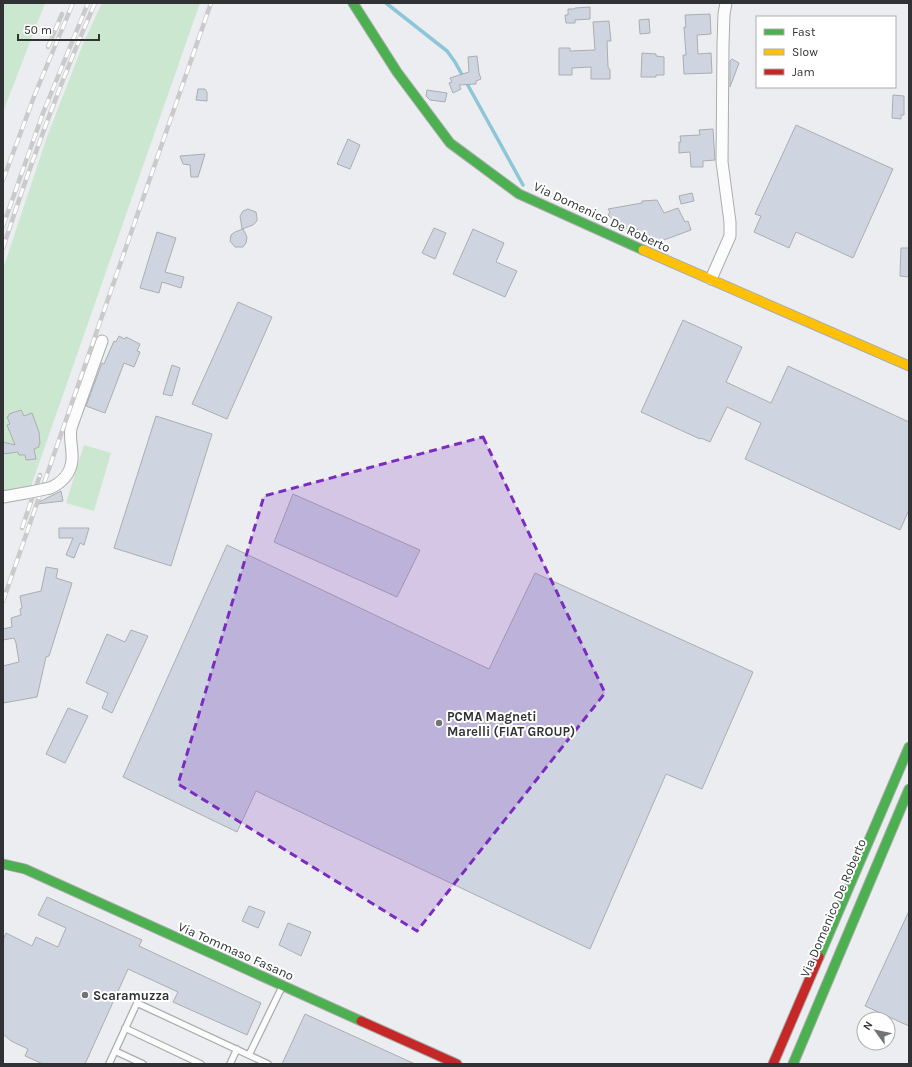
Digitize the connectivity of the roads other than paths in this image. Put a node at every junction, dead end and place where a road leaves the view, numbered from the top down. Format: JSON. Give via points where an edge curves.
{"nodes":[{"id":1,"x":353,"y":3,"type":"edge"},
{"id":2,"x":726,"y":3,"type":"edge"},
{"id":3,"x":711,"y":279,"type":"junction"},
{"id":4,"x":102,"y":341,"type":"dead end"},
{"id":5,"x":909,"y":366,"type":"edge"},
{"id":6,"x":3,"y":497,"type":"edge"},
{"id":7,"x":909,"y":747,"type":"edge"},
{"id":8,"x":909,"y":763,"type":"edge"},
{"id":9,"x":909,"y":789,"type":"edge"},
{"id":10,"x":3,"y":864,"type":"edge"},
{"id":11,"x":282,"y":986,"type":"junction"},
{"id":12,"x":125,"y":1028,"type":"junction"},
{"id":13,"x":237,"y":1049,"type":"junction"},
{"id":14,"x":115,"y":1051,"type":"junction"},
{"id":15,"x":249,"y":1055,"type":"junction"},
{"id":16,"x":109,"y":1064,"type":"edge"},
{"id":17,"x":143,"y":1064,"type":"edge"},
{"id":18,"x":201,"y":1064,"type":"edge"},
{"id":19,"x":230,"y":1064,"type":"edge"},
{"id":20,"x":268,"y":1064,"type":"edge"},
{"id":21,"x":457,"y":1064,"type":"edge"},
{"id":22,"x":773,"y":1064,"type":"edge"},
{"id":23,"x":781,"y":1064,"type":"edge"},
{"id":24,"x":793,"y":1064,"type":"edge"}],
"edges":[{"from":1,"to":3,"type":"main road","name":"Via Domenico De Roberto","via":[[396,72],[450,142],[519,194]]},
{"from":2,"to":3,"type":"street","via":[[722,162],[730,236]]},
{"from":3,"to":5,"type":"main road","name":"Via Domenico De Roberto"},
{"from":4,"to":6,"type":"street","bridge":true,"via":[[71,428],[69,437],[72,459],[64,479],[50,488]]},
{"from":7,"to":22,"type":"main road"},
{"from":8,"to":23,"type":"main road","name":"Via Domenico De Roberto"},
{"from":9,"to":24,"type":"main road"},
{"from":10,"to":11,"type":"main road","name":"Via Tommaso Fasano","via":[[25,869]]},
{"from":11,"to":15,"type":"lane"},
{"from":11,"to":21,"type":"main road","name":"Via Tommaso Fasano"},
{"from":12,"to":13,"type":"lane","via":[[137,1003]]},
{"from":12,"to":14,"type":"lane"},
{"from":12,"to":18,"type":"lane"},
{"from":13,"to":15,"type":"lane"},
{"from":13,"to":19,"type":"lane"},
{"from":14,"to":16,"type":"lane"},
{"from":14,"to":17,"type":"lane"},
{"from":15,"to":20,"type":"lane"}]}
